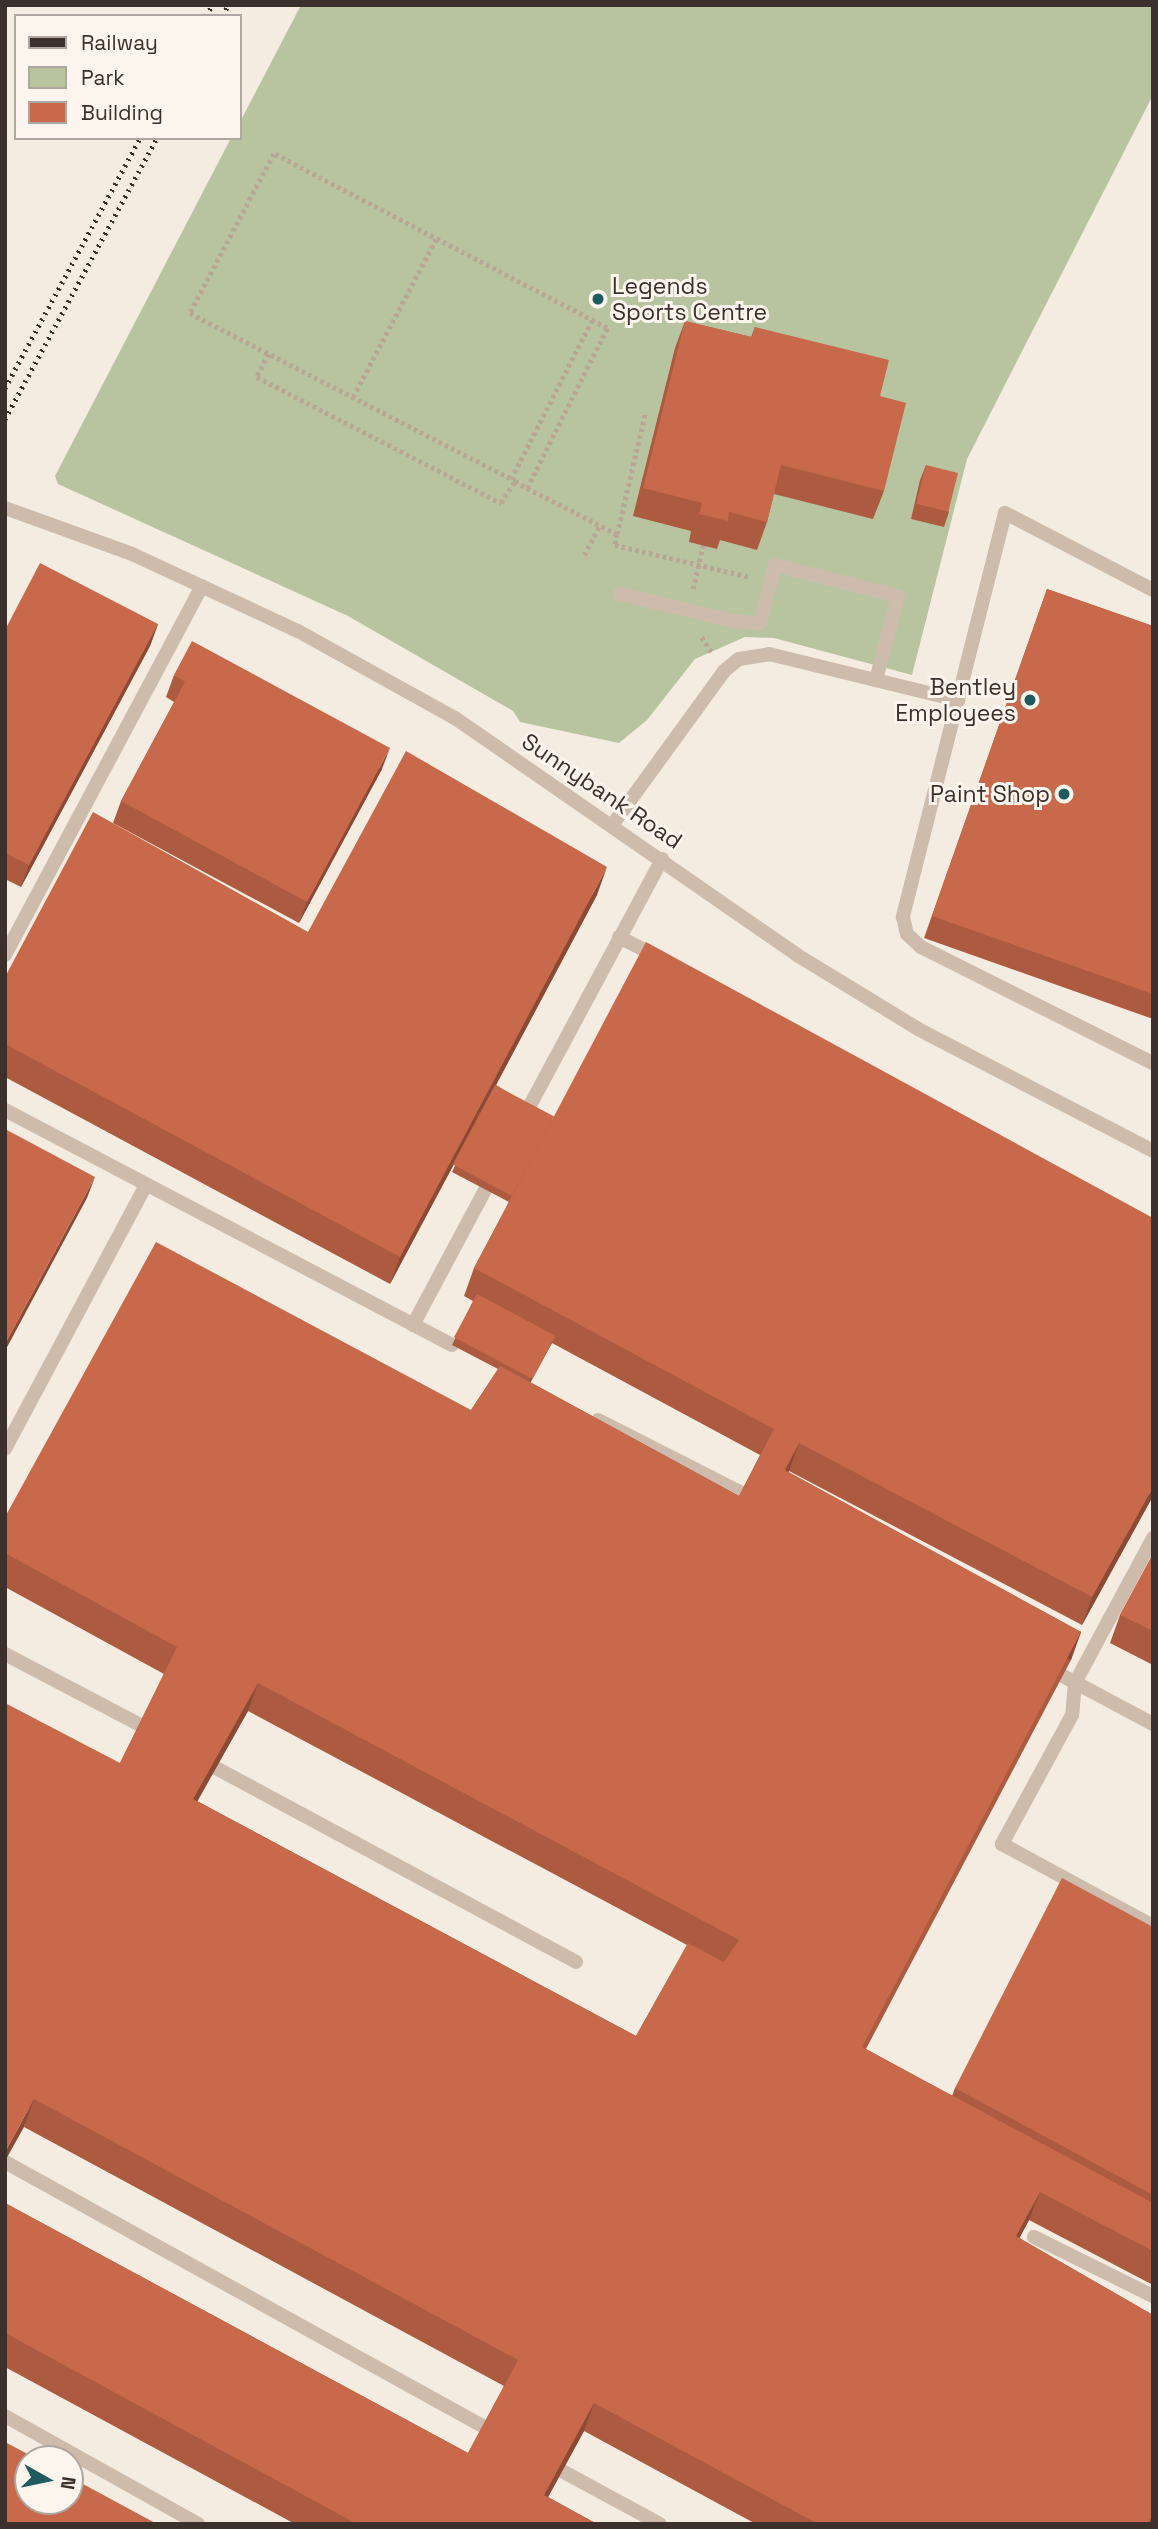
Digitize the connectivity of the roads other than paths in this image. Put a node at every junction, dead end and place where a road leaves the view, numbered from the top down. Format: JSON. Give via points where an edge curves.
{"nodes":[{"id":1,"x":5,"y":508,"type":"edge"},
{"id":2,"x":202,"y":586,"type":"junction"},
{"id":3,"x":1153,"y":590,"type":"edge"},
{"id":4,"x":620,"y":594,"type":"dead end"},
{"id":5,"x":876,"y":680,"type":"junction"},
{"id":6,"x":958,"y":701,"type":"junction"},
{"id":7,"x":613,"y":824,"type":"junction"},
{"id":8,"x":662,"y":859,"type":"junction"},
{"id":9,"x":619,"y":937,"type":"junction"},
{"id":10,"x":5,"y":955,"type":"edge"},
{"id":11,"x":667,"y":962,"type":"edge"},
{"id":12,"x":1153,"y":1063,"type":"edge"},
{"id":13,"x":5,"y":1110,"type":"edge"},
{"id":14,"x":527,"y":1111,"type":"edge"},
{"id":15,"x":1153,"y":1151,"type":"edge"},
{"id":16,"x":146,"y":1185,"type":"junction"},
{"id":17,"x":485,"y":1190,"type":"edge"},
{"id":18,"x":413,"y":1325,"type":"junction"},
{"id":19,"x":452,"y":1345,"type":"edge"},
{"id":20,"x":588,"y":1415,"type":"edge"},
{"id":21,"x":5,"y":1449,"type":"edge"},
{"id":22,"x":744,"y":1494,"type":"edge"},
{"id":23,"x":1153,"y":1538,"type":"edge"},
{"id":24,"x":5,"y":1654,"type":"edge"},
{"id":25,"x":1069,"y":1679,"type":"junction"},
{"id":26,"x":1153,"y":1724,"type":"edge"},
{"id":27,"x":142,"y":1726,"type":"edge"},
{"id":28,"x":216,"y":1768,"type":"edge"},
{"id":29,"x":1153,"y":1926,"type":"edge"},
{"id":30,"x":576,"y":1962,"type":"dead end"},
{"id":31,"x":5,"y":2162,"type":"edge"},
{"id":32,"x":1034,"y":2237,"type":"edge"},
{"id":33,"x":1153,"y":2296,"type":"edge"},
{"id":34,"x":5,"y":2416,"type":"edge"},
{"id":35,"x":486,"y":2428,"type":"edge"},
{"id":36,"x":562,"y":2471,"type":"edge"},
{"id":37,"x":198,"y":2524,"type":"edge"},
{"id":38,"x":660,"y":2524,"type":"edge"}],
"edges":[{"from":1,"to":2,"type":"lane","name":"Sunnybank Road","via":[[132,554]]},
{"from":2,"to":7,"type":"lane","name":"Sunnybank Road","via":[[298,631],[455,718]]},
{"from":2,"to":10,"type":"lane"},
{"from":3,"to":6,"type":"lane","via":[[1005,513]]},
{"from":4,"to":5,"type":"lane","via":[[733,621],[760,623],[775,565],[898,596]]},
{"from":5,"to":6,"type":"lane"},
{"from":5,"to":7,"type":"lane","via":[[768,654],[738,659],[724,671]]},
{"from":6,"to":12,"type":"lane","via":[[903,917],[907,934],[957,966]]},
{"from":7,"to":8,"type":"lane","name":"Sunnybank Road"},
{"from":8,"to":9,"type":"lane"},
{"from":8,"to":15,"type":"lane","name":"Sunnybank Road","via":[[797,956],[918,1029]]},
{"from":9,"to":11,"type":"lane"},
{"from":9,"to":14,"type":"lane"},
{"from":13,"to":16,"type":"lane"},
{"from":16,"to":18,"type":"lane"},
{"from":16,"to":21,"type":"lane"},
{"from":17,"to":18,"type":"lane"},
{"from":18,"to":19,"type":"lane"},
{"from":20,"to":22,"type":"lane"},
{"from":23,"to":25,"type":"lane"},
{"from":24,"to":27,"type":"lane"},
{"from":25,"to":26,"type":"lane"},
{"from":25,"to":29,"type":"lane","via":[[1072,1715],[1002,1844]]},
{"from":28,"to":30,"type":"lane"},
{"from":31,"to":35,"type":"lane"},
{"from":32,"to":33,"type":"lane"},
{"from":34,"to":37,"type":"lane"},
{"from":36,"to":38,"type":"lane"}]}
